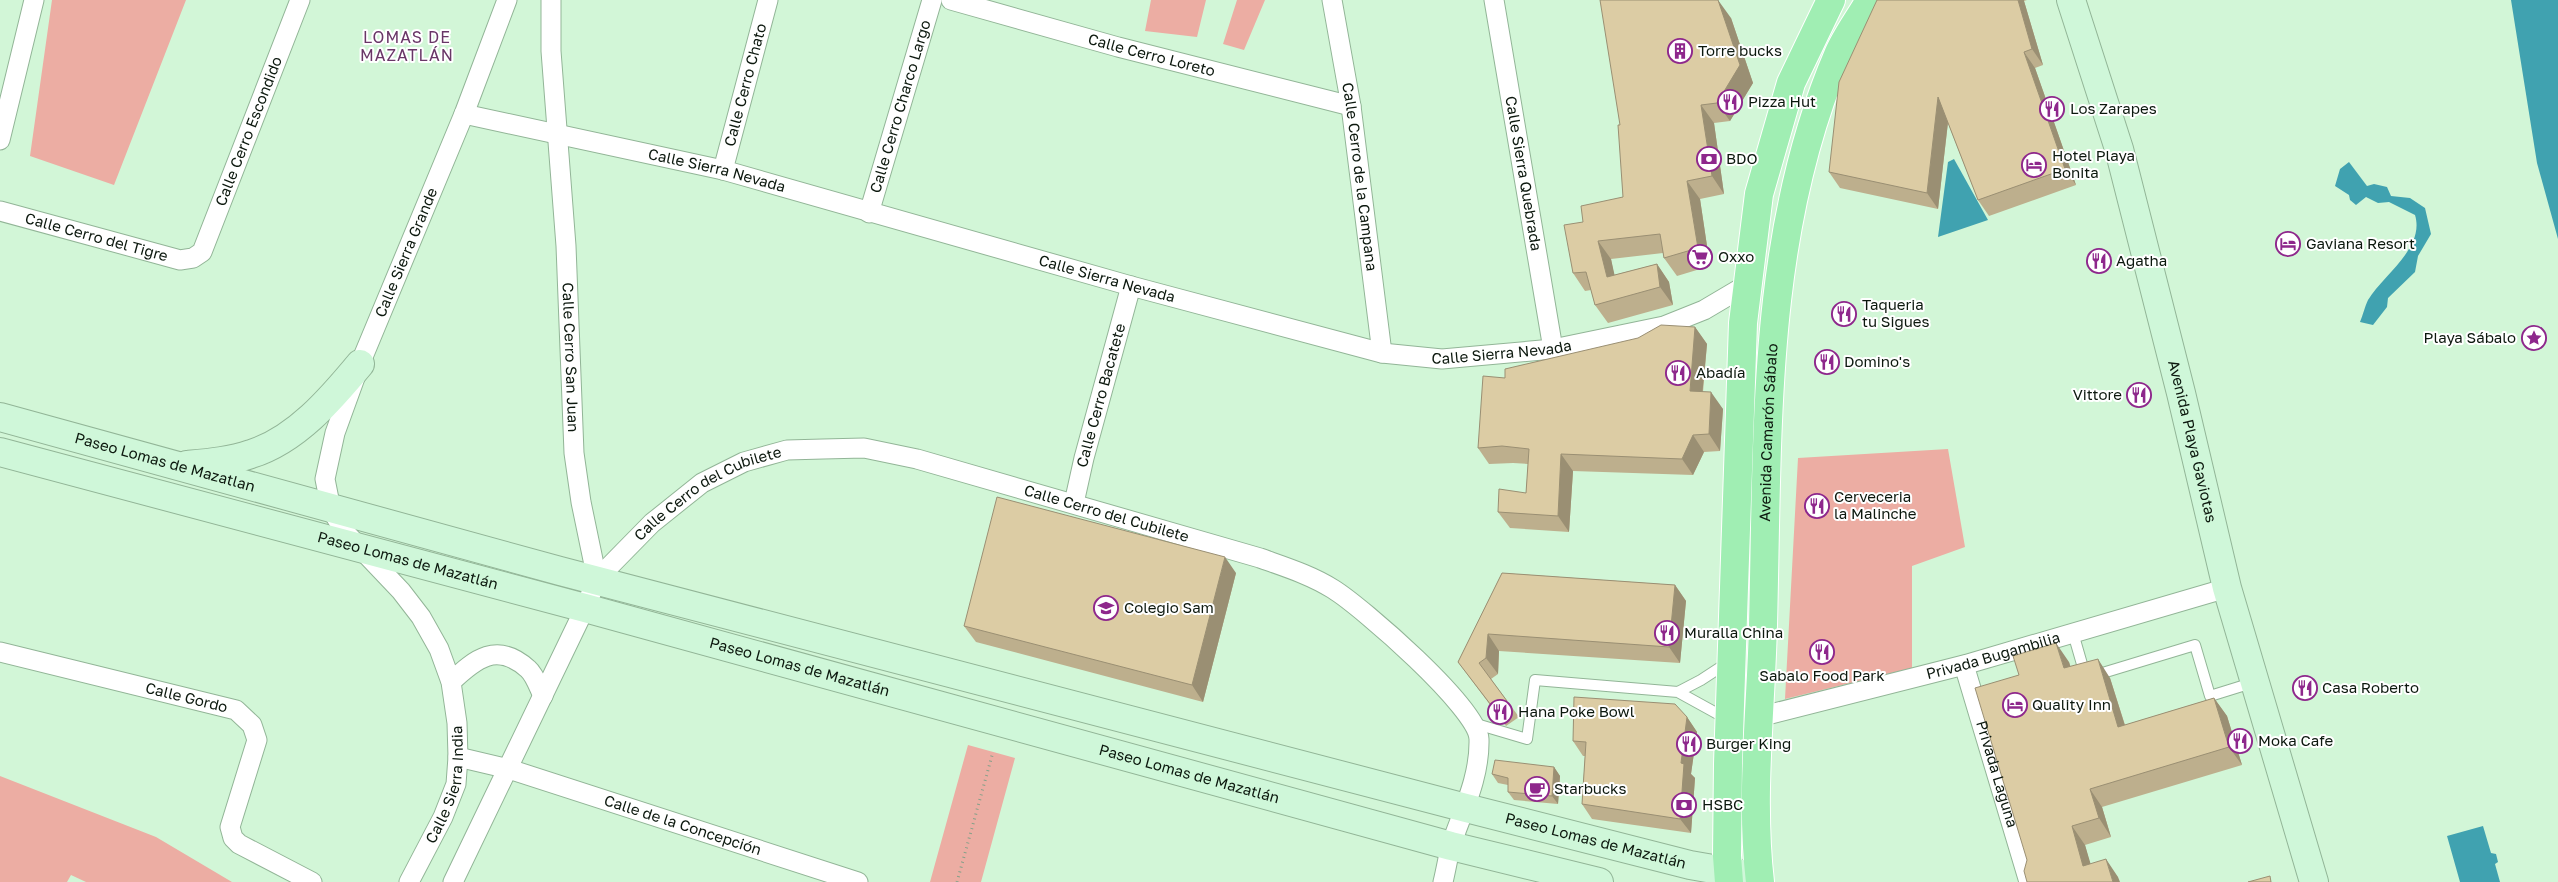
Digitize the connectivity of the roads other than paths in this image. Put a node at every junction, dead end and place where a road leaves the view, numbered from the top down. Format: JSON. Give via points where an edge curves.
{"nodes":[{"id":1,"x":34,"y":0,"type":"edge"},
{"id":2,"x":300,"y":0,"type":"edge"},
{"id":3,"x":507,"y":0,"type":"edge"},
{"id":4,"x":551,"y":0,"type":"edge"},
{"id":5,"x":768,"y":0,"type":"edge"},
{"id":6,"x":932,"y":0,"type":"edge"},
{"id":7,"x":951,"y":0,"type":"edge"},
{"id":8,"x":1332,"y":0,"type":"edge"},
{"id":9,"x":1494,"y":0,"type":"edge"},
{"id":10,"x":1830,"y":0,"type":"edge"},
{"id":11,"x":1870,"y":0,"type":"edge"},
{"id":12,"x":2071,"y":0,"type":"edge"},
{"id":13,"x":1350,"y":106,"type":"junction"},
{"id":14,"x":464,"y":114,"type":"junction"},
{"id":15,"x":558,"y":134,"type":"junction"},
{"id":16,"x":0,"y":140,"type":"edge"},
{"id":17,"x":723,"y":170,"type":"junction"},
{"id":18,"x":0,"y":211,"type":"edge"},
{"id":19,"x":869,"y":213,"type":"junction"},
{"id":20,"x":193,"y":258,"type":"joint"},
{"id":21,"x":1748,"y":284,"type":"junction"},
{"id":22,"x":1131,"y":286,"type":"junction"},
{"id":23,"x":1553,"y":349,"type":"junction"},
{"id":24,"x":1382,"y":353,"type":"junction"},
{"id":25,"x":360,"y":364,"type":"junction"},
{"id":26,"x":0,"y":417,"type":"edge"},
{"id":27,"x":0,"y":452,"type":"edge"},
{"id":28,"x":172,"y":466,"type":"junction"},
{"id":29,"x":1074,"y":504,"type":"junction"},
{"id":30,"x":331,"y":509,"type":"junction"},
{"id":31,"x":358,"y":547,"type":"junction"},
{"id":32,"x":597,"y":579,"type":"junction"},
{"id":33,"x":2227,"y":588,"type":"junction"},
{"id":34,"x":585,"y":608,"type":"junction"},
{"id":35,"x":2073,"y":634,"type":"junction"},
{"id":36,"x":0,"y":652,"type":"edge"},
{"id":37,"x":1732,"y":659,"type":"junction"},
{"id":38,"x":1964,"y":665,"type":"junction"},
{"id":39,"x":451,"y":682,"type":"junction"},
{"id":40,"x":2255,"y":682,"type":"junction"},
{"id":41,"x":1678,"y":692,"type":"junction"},
{"id":42,"x":543,"y":696,"type":"junction"},
{"id":43,"x":1759,"y":717,"type":"junction"},
{"id":44,"x":1730,"y":721,"type":"junction"},
{"id":45,"x":1473,"y":723,"type":"junction"},
{"id":46,"x":458,"y":757,"type":"junction"},
{"id":47,"x":509,"y":769,"type":"junction"},
{"id":48,"x":1466,"y":808,"type":"junction"},
{"id":49,"x":1451,"y":846,"type":"junction"},
{"id":50,"x":1729,"y":877,"type":"edge"},
{"id":51,"x":1760,"y":880,"type":"edge"},
{"id":52,"x":312,"y":882,"type":"edge"},
{"id":53,"x":409,"y":882,"type":"edge"},
{"id":54,"x":453,"y":882,"type":"edge"},
{"id":55,"x":858,"y":882,"type":"edge"},
{"id":56,"x":1444,"y":882,"type":"edge"},
{"id":57,"x":1599,"y":882,"type":"edge"},
{"id":58,"x":2028,"y":882,"type":"edge"},
{"id":59,"x":2314,"y":882,"type":"edge"}],
"edges":[{"from":1,"to":16,"type":"street"},
{"from":2,"to":20,"type":"street","name":"Calle Cerro Escondido","via":[[202,252]]},
{"from":3,"to":14,"type":"street","name":"Calle Sierra Grande"},
{"from":4,"to":15,"type":"street","via":[[551,51]]},
{"from":5,"to":17,"type":"street","name":"Calle Cerro Chato"},
{"from":6,"to":19,"type":"street","name":"Calle Cerro Charco Largo"},
{"from":7,"to":13,"type":"street","name":"Calle Cerro Loreto","via":[[1118,47]]},
{"from":8,"to":13,"type":"street","name":"Calle Cerro de la Campana"},
{"from":9,"to":23,"type":"street","name":"Calle Sierra Quebrada"},
{"from":10,"to":21,"type":"main road","name":"Avenida Camarón Sábalo","via":[[1791,84],[1759,194]]},
{"from":11,"to":43,"type":"main road","name":"Avenida Camarón Sábalo","via":[[1839,54],[1800,163],[1780,260],[1769,402]]},
{"from":12,"to":33,"type":"street","name":"Avenida Playa Gaviotas","via":[[2119,149]]},
{"from":13,"to":24,"type":"street","name":"Calle Cerro de la Campana"},
{"from":14,"to":15,"type":"street","name":"Calle Sierra Nevada"},
{"from":14,"to":25,"type":"street","name":"Calle Sierra Grande"},
{"from":15,"to":17,"type":"street","name":"Calle Sierra Nevada"},
{"from":15,"to":32,"type":"street","name":"Calle Cerro San Juan","via":[[574,453],[580,502]]},
{"from":17,"to":19,"type":"street","name":"Calle Sierra Nevada"},
{"from":18,"to":20,"type":"street","name":"Calle Cerro del Tigre","via":[[180,260]]},
{"from":19,"to":22,"type":"street","name":"Calle Sierra Nevada"},
{"from":21,"to":23,"type":"street","name":"Calle Sierra Nevada","via":[[1704,310],[1664,326]]},
{"from":21,"to":37,"type":"main road","name":"Avenida Camarón Sábalo","via":[[1740,370]]},
{"from":22,"to":24,"type":"street","name":"Calle Sierra Nevada"},
{"from":22,"to":29,"type":"street","name":"Calle Cerro Bacatete"},
{"from":23,"to":24,"type":"street","name":"Calle Sierra Nevada","via":[[1442,359]]},
{"from":25,"to":28,"type":"street","via":[[314,415],[272,445],[242,456]]},
{"from":25,"to":30,"type":"street","name":"Calle Sierra Grande","via":[[335,433],[325,478]]},
{"from":26,"to":28,"type":"street","name":"Paseo Lomas de Mazatlan"},
{"from":27,"to":31,"type":"street","name":"Paseo Lomas de Mazatlán"},
{"from":28,"to":30,"type":"street","name":"Paseo Lomas de Mazatlan"},
{"from":29,"to":32,"type":"street","name":"Calle Cerro del Cubilete","via":[[917,459],[864,448],[787,450],[744,462],[702,484],[652,523]]},
{"from":29,"to":45,"type":"street","name":"Calle Cerro del Cubilete","via":[[1260,558],[1334,589],[1449,690]]},
{"from":30,"to":31,"type":"street","name":"Calle Sierra Grande"},
{"from":30,"to":32,"type":"street","name":"Paseo Lomas de Mazatlán"},
{"from":31,"to":34,"type":"street","name":"Paseo Lomas de Mazatlán"},
{"from":31,"to":39,"type":"street","name":"Calle Sierra India","via":[[422,617]]},
{"from":32,"to":34,"type":"street"},
{"from":32,"to":48,"type":"street","name":"Paseo Lomas de Mazatlán"},
{"from":33,"to":35,"type":"street","name":"Privada Bugambilia"},
{"from":33,"to":40,"type":"street","name":"Avenida Playa Gaviotas"},
{"from":34,"to":42,"type":"street"},
{"from":34,"to":49,"type":"street","name":"Paseo Lomas de Mazatlán"},
{"from":35,"to":38,"type":"street","name":"Privada Bugambilia"},
{"from":35,"to":40,"type":"lane","via":[[2086,678],[2194,645],[2210,696]]},
{"from":36,"to":52,"type":"street","name":"Calle Gordo","via":[[236,710],[252,725],[257,740],[230,827],[233,838]]},
{"from":37,"to":41,"type":"lane"},
{"from":37,"to":44,"type":"main road","name":"Avenida Camarón Sábalo"},
{"from":38,"to":43,"type":"street","name":"Privada Bugambilia"},
{"from":38,"to":58,"type":"street","name":"Privada Laguna"},
{"from":39,"to":42,"type":"street","via":[[483,656],[499,654],[529,669]]},
{"from":39,"to":46,"type":"street","name":"Calle Sierra India","via":[[458,723]]},
{"from":40,"to":59,"type":"street","name":"Avenida Playa Gaviotas"},
{"from":41,"to":44,"type":"lane"},
{"from":41,"to":45,"type":"lane","via":[[1535,680],[1527,738]]},
{"from":42,"to":47,"type":"street"},
{"from":43,"to":51,"type":"main road","name":"Avenida Camarón Sábalo","via":[[1755,820]]},
{"from":44,"to":50,"type":"main road","name":"Avenida Camarón Sábalo"},
{"from":45,"to":48,"type":"street","name":"Calle Cerro del Cubilete","via":[[1479,737],[1478,754]]},
{"from":46,"to":47,"type":"street"},
{"from":46,"to":53,"type":"street","name":"Calle Sierra India","via":[[456,784],[444,816]]},
{"from":47,"to":54,"type":"street"},
{"from":47,"to":55,"type":"street","name":"Calle de la Concepción"},
{"from":48,"to":49,"type":"street","name":"Calle Cerro del Cubilete"},
{"from":48,"to":50,"type":"street","name":"Paseo Lomas de Mazatlán"},
{"from":49,"to":56,"type":"street","name":"Calle Cerro del Cubilete"},
{"from":49,"to":57,"type":"street","name":"Paseo Lomas de Mazatlán"},
{"from":50,"to":51,"type":"street","name":"Paseo Lomas de Mazatlán"}]}
